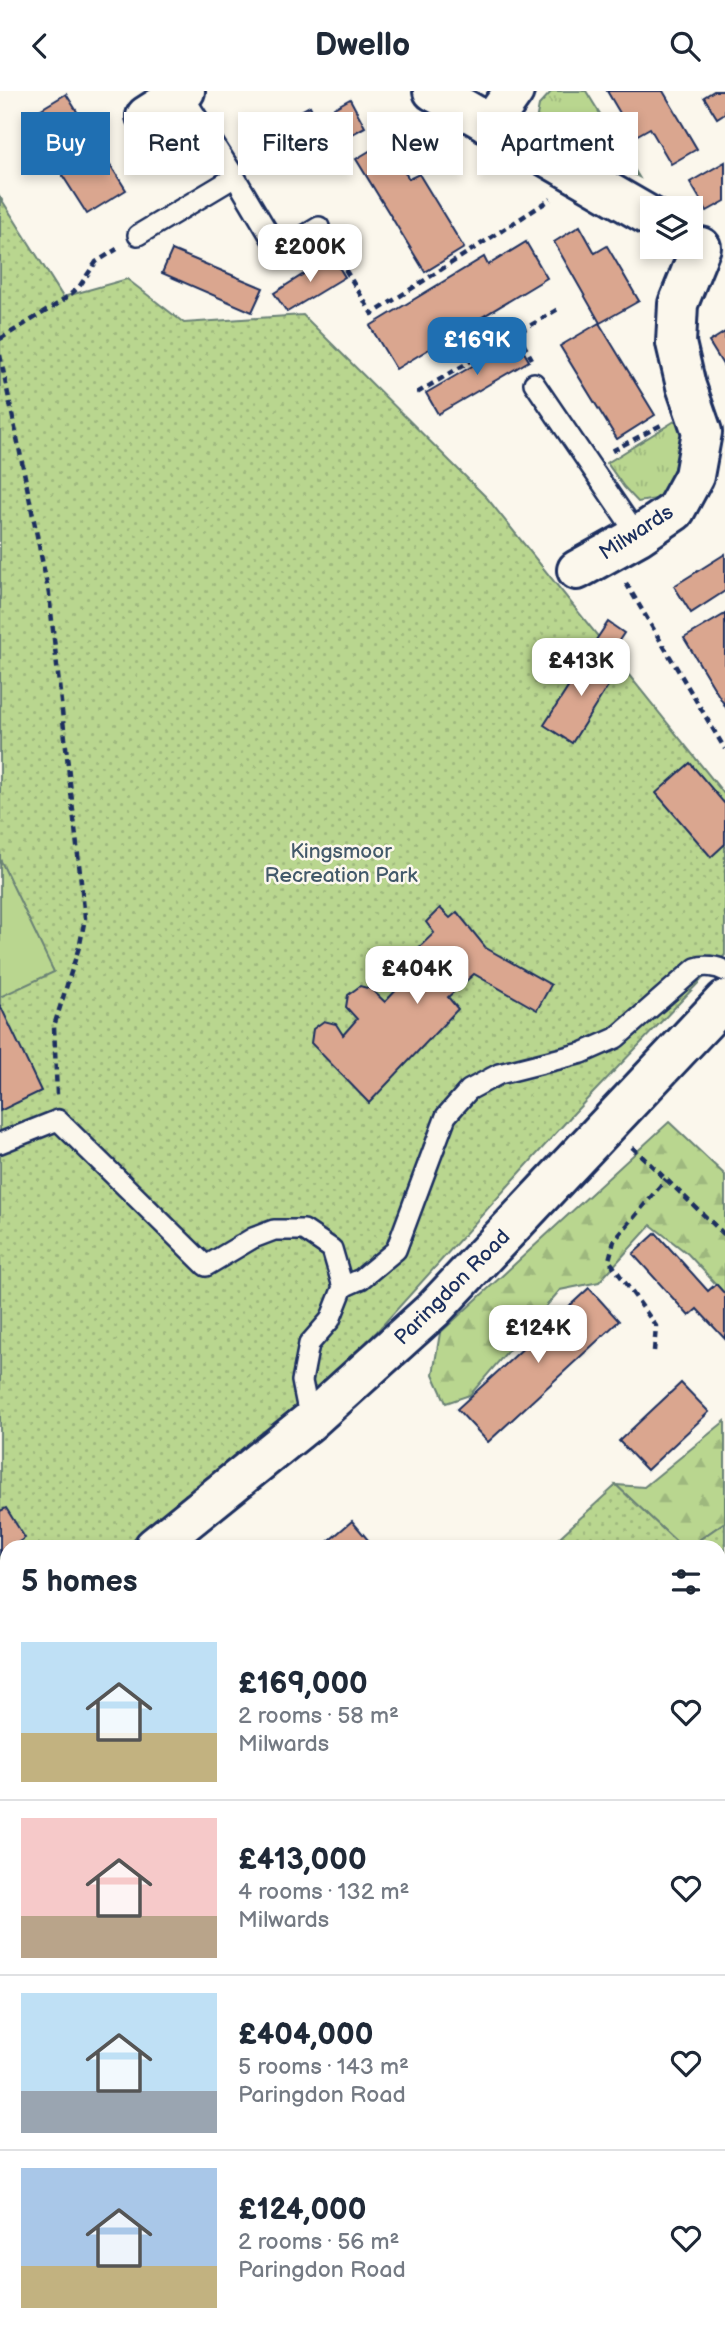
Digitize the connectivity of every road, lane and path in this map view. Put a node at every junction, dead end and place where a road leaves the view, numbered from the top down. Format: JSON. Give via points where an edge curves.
{"nodes":[{"id":1,"x":433,"y":91,"type":"edge"},
{"id":2,"x":514,"y":91,"type":"edge"},
{"id":3,"x":184,"y":92,"type":"edge"},
{"id":4,"x":152,"y":112,"type":"edge"},
{"id":5,"x":499,"y":112,"type":"edge"},
{"id":6,"x":477,"y":117,"type":"edge"},
{"id":7,"x":580,"y":175,"type":"edge"},
{"id":8,"x":235,"y":177,"type":"junction"},
{"id":9,"x":585,"y":178,"type":"junction"},
{"id":10,"x":640,"y":210,"type":"edge"},
{"id":11,"x":319,"y":227,"type":"joint"},
{"id":12,"x":138,"y":235,"type":"joint"},
{"id":13,"x":706,"y":249,"type":"edge"},
{"id":14,"x":558,"y":309,"type":"dead end"},
{"id":15,"x":0,"y":339,"type":"edge"},
{"id":16,"x":0,"y":355,"type":"edge"},
{"id":17,"x":534,"y":383,"type":"dead end"},
{"id":18,"x":417,"y":393,"type":"dead end"},
{"id":19,"x":695,"y":407,"type":"junction"},
{"id":20,"x":589,"y":464,"type":"junction"},
{"id":21,"x":608,"y":553,"type":"junction"},
{"id":22,"x":725,"y":749,"type":"edge"},
{"id":23,"x":725,"y":971,"type":"edge"},
{"id":24,"x":725,"y":1000,"type":"edge"},
{"id":25,"x":58,"y":1120,"type":"junction"},
{"id":26,"x":608,"y":1124,"type":"junction"},
{"id":27,"x":0,"y":1143,"type":"edge"},
{"id":28,"x":666,"y":1179,"type":"junction"},
{"id":29,"x":725,"y":1235,"type":"edge"},
{"id":30,"x":343,"y":1286,"type":"junction"},
{"id":31,"x":654,"y":1352,"type":"dead end"},
{"id":32,"x":310,"y":1421,"type":"junction"},
{"id":33,"x":163,"y":1540,"type":"edge"}],
"edges":[{"from":1,"to":6,"type":"street"},
{"from":2,"to":5,"type":"street"},
{"from":3,"to":4,"type":"street"},
{"from":3,"to":8,"type":"lane"},
{"from":7,"to":9,"type":"street"},
{"from":8,"to":11,"type":"lane","via":[[279,251]]},
{"from":8,"to":12,"type":"lane"},
{"from":9,"to":10,"type":"street"},
{"from":9,"to":11,"type":"path","via":[[372,314]]},
{"from":12,"to":15,"type":"path","via":[[96,263],[61,302]]},
{"from":13,"to":19,"type":"street","name":"Milwards","via":[[678,303],[676,342]]},
{"from":14,"to":18,"type":"path"},
{"from":16,"to":25,"type":"path","via":[[49,594],[85,918],[54,1026]]},
{"from":17,"to":20,"type":"lane"},
{"from":19,"to":20,"type":"path"},
{"from":19,"to":21,"type":"street","name":"Milwards","via":[[702,432],[694,475],[675,510]]},
{"from":20,"to":21,"type":"lane"},
{"from":21,"to":22,"type":"path"},
{"from":23,"to":30,"type":"lane","via":[[696,968],[616,1038],[582,1053],[499,1075],[469,1090],[446,1117],[396,1250],[361,1279]]},
{"from":24,"to":26,"type":"street","name":"Paringdon Road"},
{"from":25,"to":27,"type":"lane"},
{"from":25,"to":30,"type":"lane","via":[[206,1266],[274,1230],[304,1230],[332,1249]]},
{"from":26,"to":28,"type":"path"},
{"from":26,"to":32,"type":"street","name":"Paringdon Road","via":[[433,1310]]},
{"from":28,"to":29,"type":"path"},
{"from":28,"to":31,"type":"path","via":[[614,1241],[609,1260],[656,1326]]},
{"from":30,"to":32,"type":"lane","via":[[330,1320],[309,1344],[302,1381]]},
{"from":32,"to":33,"type":"street","name":"Paringdon Road"}]}
